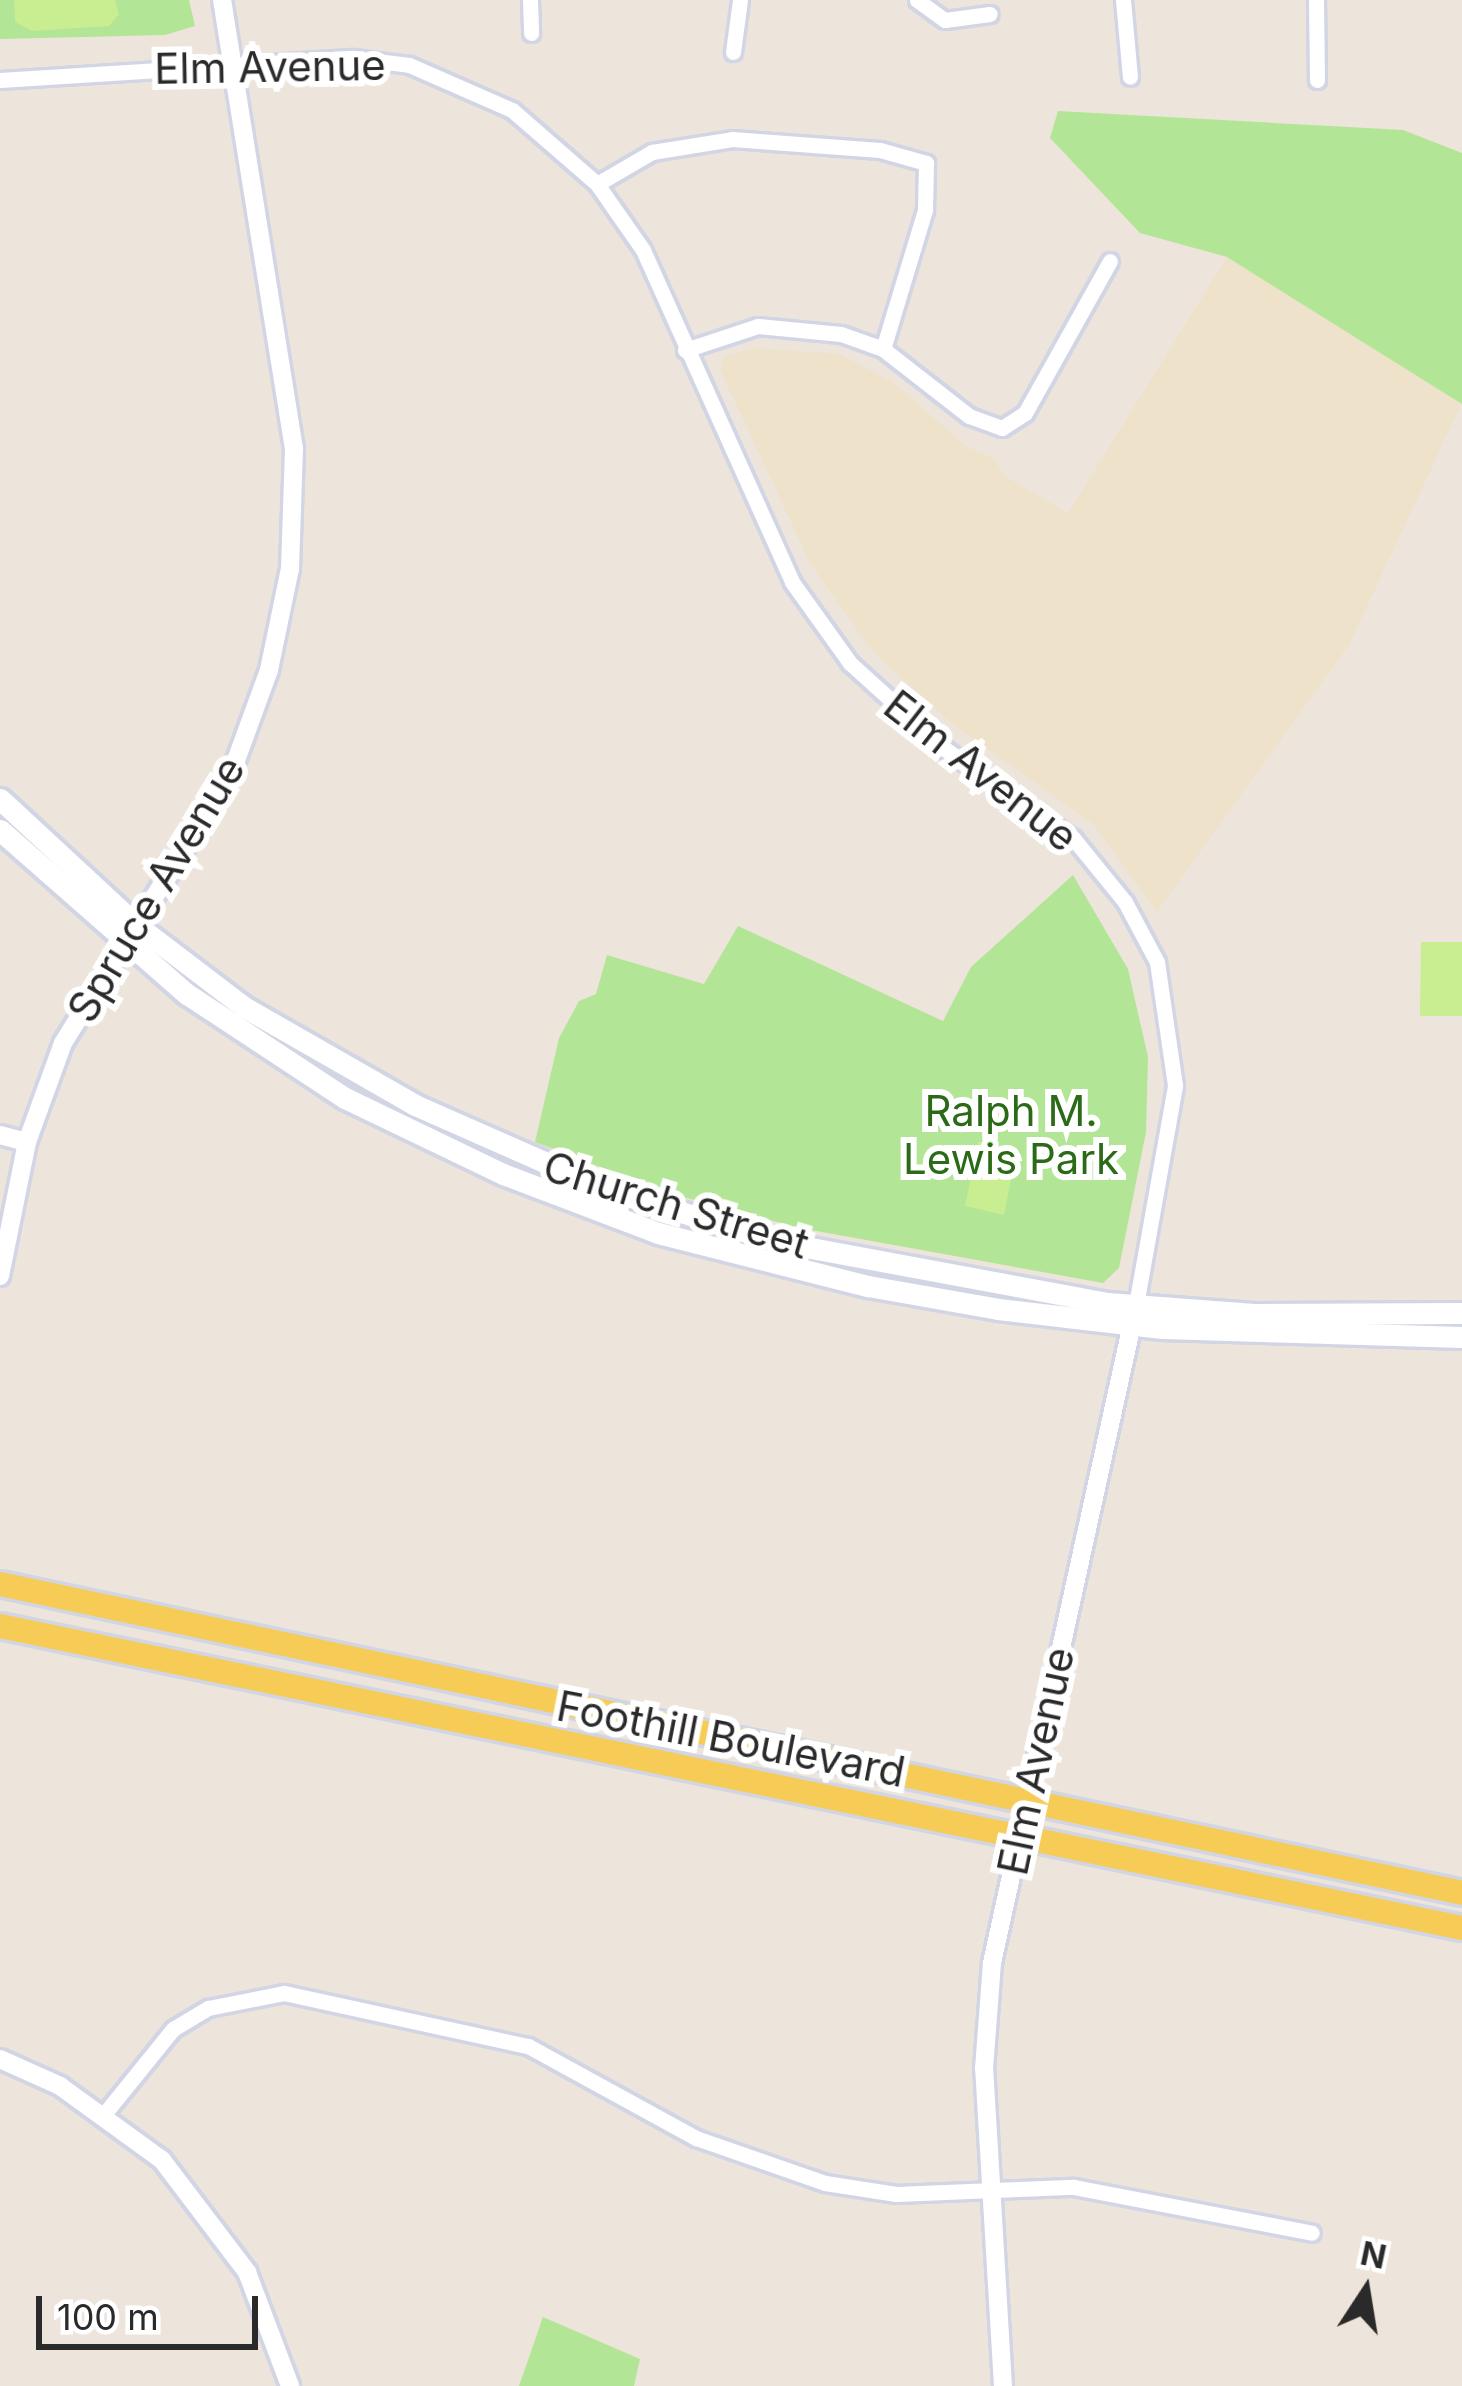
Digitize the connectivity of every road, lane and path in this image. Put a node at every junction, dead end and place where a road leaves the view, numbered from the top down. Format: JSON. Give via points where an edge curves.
{"nodes":[{"id":1,"x":222,"y":0,"type":"edge"},
{"id":2,"x":530,"y":0,"type":"edge"},
{"id":3,"x":740,"y":0,"type":"edge"},
{"id":4,"x":917,"y":0,"type":"edge"},
{"id":5,"x":1123,"y":0,"type":"edge"},
{"id":6,"x":1316,"y":0,"type":"edge"},
{"id":7,"x":990,"y":14,"type":"dead end"},
{"id":8,"x":531,"y":33,"type":"dead end"},
{"id":9,"x":733,"y":52,"type":"dead end"},
{"id":10,"x":231,"y":63,"type":"junction"},
{"id":11,"x":1130,"y":77,"type":"dead end"},
{"id":12,"x":0,"y":80,"type":"edge"},
{"id":13,"x":1317,"y":80,"type":"dead end"},
{"id":14,"x":598,"y":184,"type":"junction"},
{"id":15,"x":1110,"y":261,"type":"dead end"},
{"id":16,"x":883,"y":349,"type":"junction"},
{"id":17,"x":685,"y":350,"type":"junction"},
{"id":18,"x":0,"y":799,"type":"edge"},
{"id":19,"x":0,"y":830,"type":"edge"},
{"id":20,"x":128,"y":933,"type":"junction"},
{"id":21,"x":0,"y":1135,"type":"edge"},
{"id":22,"x":27,"y":1142,"type":"junction"},
{"id":23,"x":0,"y":1276,"type":"edge"},
{"id":24,"x":1462,"y":1312,"type":"edge"},
{"id":25,"x":1134,"y":1315,"type":"junction"},
{"id":26,"x":1462,"y":1337,"type":"edge"},
{"id":27,"x":0,"y":1584,"type":"edge"},
{"id":28,"x":0,"y":1626,"type":"edge"},
{"id":29,"x":1028,"y":1799,"type":"junction"},
{"id":30,"x":1020,"y":1840,"type":"junction"},
{"id":31,"x":1462,"y":1893,"type":"edge"},
{"id":32,"x":1462,"y":1928,"type":"edge"},
{"id":33,"x":0,"y":2059,"type":"edge"},
{"id":34,"x":105,"y":2114,"type":"junction"},
{"id":35,"x":992,"y":2190,"type":"junction"},
{"id":36,"x":1312,"y":2233,"type":"dead end"},
{"id":37,"x":290,"y":2386,"type":"edge"},
{"id":38,"x":1003,"y":2386,"type":"edge"}],
"edges":[{"from":1,"to":10,"type":"street","name":"Spruce Avenue"},
{"from":2,"to":8,"type":"street"},
{"from":3,"to":9,"type":"street"},
{"from":4,"to":7,"type":"street","via":[[945,20]]},
{"from":5,"to":11,"type":"street"},
{"from":6,"to":13,"type":"street"},
{"from":10,"to":12,"type":"street","name":"Elm Avenue"},
{"from":10,"to":14,"type":"street","name":"Elm Avenue","via":[[353,58],[409,65],[512,110]]},
{"from":10,"to":20,"type":"street","name":"Spruce Avenue","via":[[294,449],[290,569],[269,670],[231,774]]},
{"from":14,"to":16,"type":"street","via":[[652,152],[732,139],[880,150],[926,163],[925,210]]},
{"from":14,"to":17,"type":"street","name":"Elm Avenue","via":[[643,250]]},
{"from":15,"to":16,"type":"street","via":[[1024,413],[1002,428],[969,416]]},
{"from":16,"to":17,"type":"street","via":[[800,325],[730,331]]},
{"from":17,"to":25,"type":"street","name":"Elm Avenue","via":[[792,582],[850,663],[945,748],[1073,838],[1125,902],[1157,962],[1175,1086]]},
{"from":18,"to":20,"type":"main road","name":"Church Street"},
{"from":19,"to":20,"type":"main road","name":"Church Street"},
{"from":20,"to":22,"type":"street","name":"Spruce Avenue","via":[[63,1043]]},
{"from":20,"to":25,"type":"main road","name":"Church Street","via":[[508,1164],[784,1243]]},
{"from":21,"to":22,"type":"street"},
{"from":22,"to":23,"type":"street","name":"Spruce Avenue"},
{"from":24,"to":25,"type":"main road","name":"Church Street"},
{"from":25,"to":26,"type":"main road","name":"Church Street"},
{"from":25,"to":29,"type":"street","name":"Elm Avenue"},
{"from":27,"to":29,"type":"main road","name":"Foothill Boulevard"},
{"from":28,"to":30,"type":"main road","name":"Foothill Boulevard"},
{"from":29,"to":30,"type":"street","name":"Elm Avenue"},
{"from":29,"to":31,"type":"main road","name":"Foothill Boulevard"},
{"from":30,"to":32,"type":"main road","name":"Foothill Boulevard"},
{"from":30,"to":35,"type":"street","name":"Elm Avenue","via":[[985,2018]]},
{"from":33,"to":34,"type":"street"},
{"from":34,"to":35,"type":"street","via":[[173,2029],[208,2008],[284,1993],[528,2046],[760,2166],[896,2194]]},
{"from":34,"to":37,"type":"street","via":[[162,2160],[208,2214],[247,2272]]},
{"from":35,"to":36,"type":"street","via":[[1073,2187]]},
{"from":35,"to":38,"type":"street","name":"Elm Avenue"}]}
